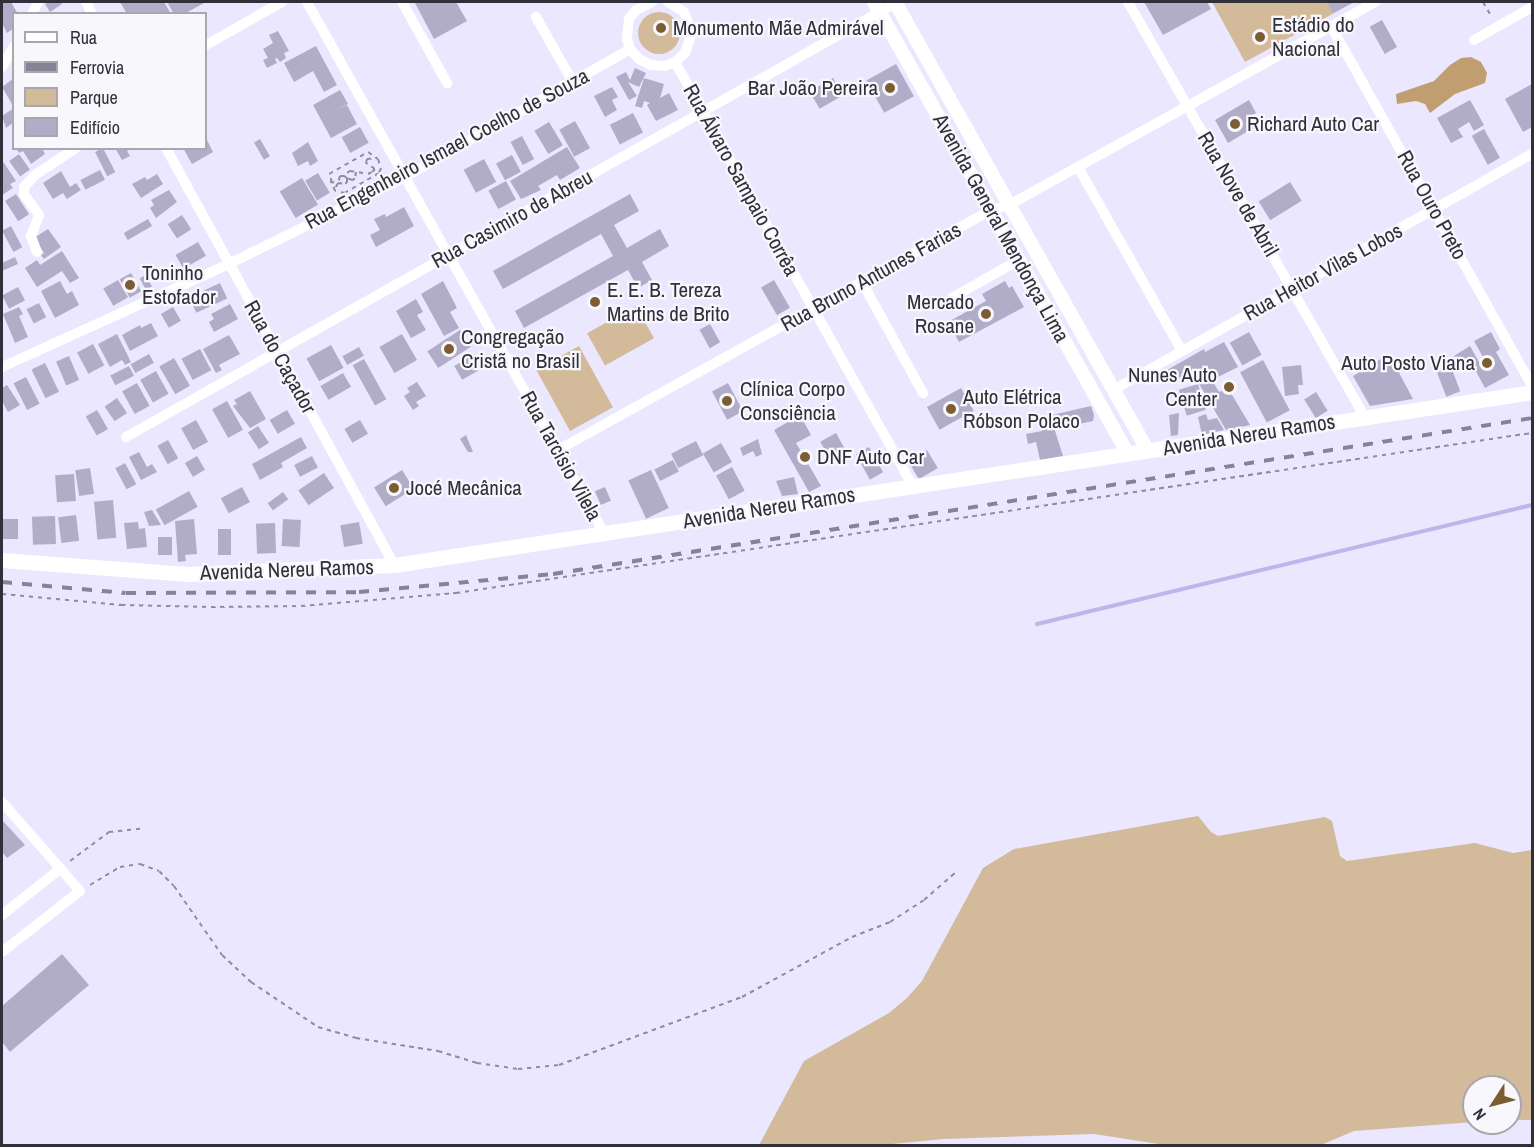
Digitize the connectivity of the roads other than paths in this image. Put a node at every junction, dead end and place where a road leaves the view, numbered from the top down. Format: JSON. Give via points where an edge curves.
{"nodes":[{"id":1,"x":282,"y":2,"type":"edge"},
{"id":2,"x":307,"y":2,"type":"edge"},
{"id":3,"x":402,"y":2,"type":"edge"},
{"id":4,"x":652,"y":2,"type":"edge"},
{"id":5,"x":668,"y":2,"type":"edge"},
{"id":6,"x":896,"y":2,"type":"edge"},
{"id":7,"x":1128,"y":2,"type":"edge"},
{"id":8,"x":1375,"y":2,"type":"edge"},
{"id":9,"x":876,"y":7,"type":"edge"},
{"id":10,"x":1533,"y":7,"type":"edge"},
{"id":11,"x":536,"y":17,"type":"dead end"},
{"id":12,"x":1331,"y":26,"type":"junction"},
{"id":13,"x":1474,"y":40,"type":"dead end"},
{"id":14,"x":207,"y":44,"type":"edge"},
{"id":15,"x":12,"y":50,"type":"edge"},
{"id":16,"x":630,"y":50,"type":"junction"},
{"id":17,"x":675,"y":62,"type":"junction"},
{"id":18,"x":2,"y":67,"type":"edge"},
{"id":19,"x":573,"y":82,"type":"junction"},
{"id":20,"x":447,"y":83,"type":"dead end"},
{"id":21,"x":1188,"y":106,"type":"junction"},
{"id":22,"x":703,"y":111,"type":"junction"},
{"id":23,"x":73,"y":150,"type":"edge"},
{"id":24,"x":167,"y":150,"type":"edge"},
{"id":25,"x":1533,"y":154,"type":"edge"},
{"id":26,"x":1078,"y":167,"type":"junction"},
{"id":27,"x":405,"y":177,"type":"junction"},
{"id":28,"x":1009,"y":205,"type":"junction"},
{"id":29,"x":1434,"y":209,"type":"junction"},
{"id":30,"x":991,"y":210,"type":"junction"},
{"id":31,"x":37,"y":252,"type":"dead end"},
{"id":32,"x":449,"y":255,"type":"junction"},
{"id":33,"x":1019,"y":260,"type":"junction"},
{"id":34,"x":229,"y":264,"type":"junction"},
{"id":35,"x":862,"y":282,"type":"junction"},
{"id":36,"x":1292,"y":289,"type":"junction"},
{"id":37,"x":952,"y":298,"type":"dead end"},
{"id":38,"x":813,"y":309,"type":"junction"},
{"id":39,"x":1182,"y":351,"type":"junction"},
{"id":40,"x":277,"y":352,"type":"junction"},
{"id":41,"x":2,"y":367,"type":"edge"},
{"id":42,"x":1533,"y":385,"type":"edge"},
{"id":43,"x":1113,"y":390,"type":"junction"},
{"id":44,"x":1533,"y":392,"type":"edge"},
{"id":45,"x":923,"y":393,"type":"dead end"},
{"id":46,"x":1365,"y":418,"type":"junction"},
{"id":47,"x":126,"y":437,"type":"dead end"},
{"id":48,"x":558,"y":450,"type":"junction"},
{"id":49,"x":1148,"y":451,"type":"junction"},
{"id":50,"x":1128,"y":454,"type":"junction"},
{"id":51,"x":912,"y":486,"type":"junction"},
{"id":52,"x":604,"y":533,"type":"junction"},
{"id":53,"x":2,"y":560,"type":"edge"},
{"id":54,"x":394,"y":565,"type":"junction"},
{"id":55,"x":2,"y":802,"type":"edge"},
{"id":56,"x":61,"y":868,"type":"junction"},
{"id":57,"x":2,"y":915,"type":"edge"},
{"id":58,"x":2,"y":952,"type":"edge"}],
"edges":[{"from":1,"to":14,"type":"street"},
{"from":2,"to":27,"type":"street","name":"Rua Tarcísio Vilela"},
{"from":3,"to":20,"type":"street"},
{"from":4,"to":16,"type":"street","via":[[636,10],[629,19],[626,29]]},
{"from":5,"to":17,"type":"street","via":[[684,12],[692,33],[685,53]]},
{"from":6,"to":9,"type":"street","name":"Rua Casimiro de Abreu"},
{"from":6,"to":28,"type":"street","name":"Avenida General Mendonça Lima"},
{"from":7,"to":21,"type":"street","name":"Rua Nove de Abril"},
{"from":8,"to":12,"type":"street","name":"Rua Bruno Antunes Farias"},
{"from":9,"to":22,"type":"street","name":"Rua Casimiro de Abreu"},
{"from":9,"to":30,"type":"street","name":"Avenida General Mendonça Lima"},
{"from":10,"to":13,"type":"street"},
{"from":11,"to":19,"type":"street"},
{"from":12,"to":21,"type":"street","name":"Rua Bruno Antunes Farias"},
{"from":12,"to":29,"type":"street","name":"Rua Ouro Preto"},
{"from":15,"to":18,"type":"street"},
{"from":16,"to":17,"type":"street","via":[[651,65]]},
{"from":16,"to":19,"type":"street","name":"Rua Engenheiro Ismael Coelho de Souza"},
{"from":17,"to":22,"type":"street","name":"Rua Álvaro Sampaio Corrêa"},
{"from":19,"to":27,"type":"street","name":"Rua Engenheiro Ismael Coelho de Souza"},
{"from":21,"to":26,"type":"street","name":"Rua Bruno Antunes Farias"},
{"from":21,"to":36,"type":"street","name":"Rua Nove de Abril"},
{"from":22,"to":32,"type":"street","name":"Rua Casimiro de Abreu"},
{"from":22,"to":38,"type":"street","name":"Rua Álvaro Sampaio Corrêa"},
{"from":23,"to":31,"type":"street","via":[[24,187],[24,194],[39,215],[31,236]]},
{"from":24,"to":34,"type":"street","name":"Rua do Caçador"},
{"from":25,"to":29,"type":"street","name":"Rua Heitor Vilas Lobos"},
{"from":26,"to":28,"type":"street","name":"Rua Bruno Antunes Farias"},
{"from":26,"to":39,"type":"street"},
{"from":27,"to":32,"type":"street","name":"Rua Tarcísio Vilela"},
{"from":27,"to":34,"type":"street","name":"Rua Engenheiro Ismael Coelho de Souza"},
{"from":28,"to":30,"type":"street","name":"Rua Bruno Antunes Farias"},
{"from":28,"to":43,"type":"street","name":"Avenida General Mendonça Lima"},
{"from":29,"to":36,"type":"street","name":"Rua Heitor Vilas Lobos"},
{"from":29,"to":42,"type":"street","name":"Rua Ouro Preto"},
{"from":30,"to":33,"type":"street","name":"Avenida General Mendonça Lima"},
{"from":30,"to":35,"type":"street","name":"Rua Bruno Antunes Farias"},
{"from":32,"to":40,"type":"street","name":"Rua Casimiro de Abreu"},
{"from":32,"to":48,"type":"street","name":"Rua Tarcísio Vilela"},
{"from":33,"to":37,"type":"street"},
{"from":33,"to":50,"type":"street","name":"Avenida General Mendonça Lima"},
{"from":34,"to":40,"type":"street","name":"Rua do Caçador"},
{"from":34,"to":41,"type":"street","name":"Rua Engenheiro Ismael Coelho de Souza"},
{"from":35,"to":38,"type":"street","name":"Rua Bruno Antunes Farias"},
{"from":35,"to":45,"type":"street"},
{"from":36,"to":39,"type":"street","name":"Rua Heitor Vilas Lobos"},
{"from":36,"to":46,"type":"street","name":"Rua Nove de Abril"},
{"from":38,"to":48,"type":"street","name":"Rua Bruno Antunes Farias"},
{"from":38,"to":51,"type":"street","name":"Rua Álvaro Sampaio Corrêa"},
{"from":39,"to":43,"type":"street","name":"Rua Heitor Vilas Lobos"},
{"from":40,"to":47,"type":"street","name":"Rua Casimiro de Abreu"},
{"from":40,"to":54,"type":"street","name":"Rua do Caçador"},
{"from":43,"to":49,"type":"street","name":"Avenida General Mendonça Lima"},
{"from":44,"to":46,"type":"main road","name":"Avenida Nereu Ramos"},
{"from":46,"to":49,"type":"main road","name":"Avenida Nereu Ramos"},
{"from":48,"to":52,"type":"street","name":"Rua Tarcísio Vilela"},
{"from":49,"to":50,"type":"main road","name":"Avenida Nereu Ramos"},
{"from":50,"to":51,"type":"main road","name":"Avenida Nereu Ramos"},
{"from":51,"to":52,"type":"main road","name":"Avenida Nereu Ramos"},
{"from":52,"to":54,"type":"main road","name":"Avenida Nereu Ramos"},
{"from":53,"to":54,"type":"main road","name":"Avenida Nereu Ramos","via":[[187,574]]},
{"from":55,"to":56,"type":"street"},
{"from":56,"to":57,"type":"street"},
{"from":56,"to":58,"type":"street","via":[[80,891]]}]}
